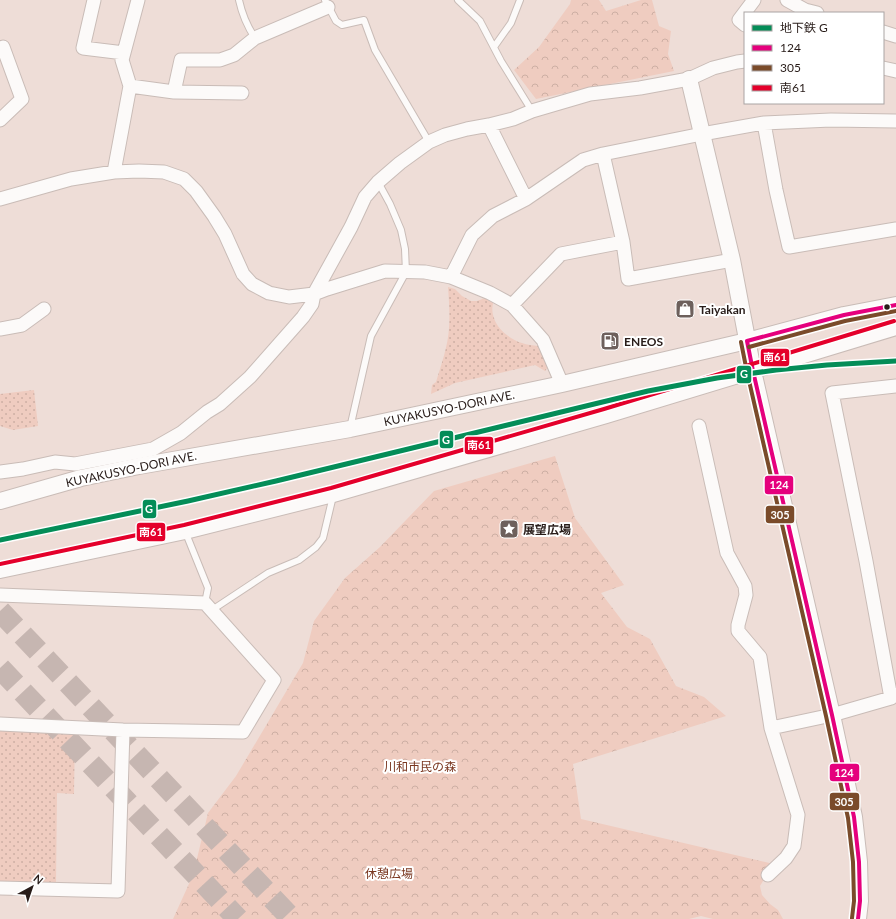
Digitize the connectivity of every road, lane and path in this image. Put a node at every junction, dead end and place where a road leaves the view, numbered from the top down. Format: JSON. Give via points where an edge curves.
{"nodes":[{"id":1,"x":94,"y":0,"type":"edge"},
{"id":2,"x":138,"y":0,"type":"edge"},
{"id":3,"x":239,"y":0,"type":"edge"},
{"id":4,"x":458,"y":0,"type":"edge"},
{"id":5,"x":520,"y":0,"type":"edge"},
{"id":6,"x":754,"y":0,"type":"edge"},
{"id":7,"x":787,"y":0,"type":"edge"},
{"id":8,"x":326,"y":3,"type":"edge"},
{"id":9,"x":745,"y":12,"type":"edge"},
{"id":10,"x":812,"y":12,"type":"edge"},
{"id":11,"x":744,"y":13,"type":"edge"},
{"id":12,"x":744,"y":24,"type":"edge"},
{"id":13,"x":884,"y":32,"type":"edge"},
{"id":14,"x":896,"y":36,"type":"edge"},
{"id":15,"x":255,"y":38,"type":"junction"},
{"id":16,"x":3,"y":47,"type":"dead end"},
{"id":17,"x":494,"y":47,"type":"junction"},
{"id":18,"x":124,"y":53,"type":"junction"},
{"id":19,"x":744,"y":61,"type":"edge"},
{"id":20,"x":884,"y":68,"type":"edge"},
{"id":21,"x":896,"y":71,"type":"edge"},
{"id":22,"x":689,"y":79,"type":"junction"},
{"id":23,"x":130,"y":86,"type":"junction"},
{"id":24,"x":174,"y":92,"type":"junction"},
{"id":25,"x":242,"y":93,"type":"dead end"},
{"id":26,"x":532,"y":111,"type":"junction"},
{"id":27,"x":0,"y":120,"type":"edge"},
{"id":28,"x":896,"y":121,"type":"edge"},
{"id":29,"x":764,"y":123,"type":"junction"},
{"id":30,"x":489,"y":125,"type":"junction"},
{"id":31,"x":702,"y":134,"type":"junction"},
{"id":32,"x":429,"y":142,"type":"junction"},
{"id":33,"x":603,"y":154,"type":"junction"},
{"id":34,"x":114,"y":172,"type":"junction"},
{"id":35,"x":378,"y":182,"type":"junction"},
{"id":36,"x":0,"y":199,"type":"edge"},
{"id":37,"x":526,"y":199,"type":"junction"},
{"id":38,"x":896,"y":229,"type":"edge"},
{"id":39,"x":623,"y":242,"type":"junction"},
{"id":40,"x":732,"y":260,"type":"junction"},
{"id":41,"x":406,"y":272,"type":"junction"},
{"id":42,"x":451,"y":277,"type":"junction"},
{"id":43,"x":314,"y":294,"type":"junction"},
{"id":44,"x":896,"y":304,"type":"edge"},
{"id":45,"x":512,"y":305,"type":"junction"},
{"id":46,"x":44,"y":310,"type":"dead end"},
{"id":47,"x":896,"y":327,"type":"edge"},
{"id":48,"x":0,"y":329,"type":"edge"},
{"id":49,"x":747,"y":341,"type":"junction"},
{"id":50,"x":753,"y":371,"type":"junction"},
{"id":51,"x":562,"y":384,"type":"junction"},
{"id":52,"x":896,"y":386,"type":"edge"},
{"id":53,"x":699,"y":426,"type":"dead end"},
{"id":54,"x":350,"y":429,"type":"junction"},
{"id":55,"x":78,"y":471,"type":"junction"},
{"id":56,"x":0,"y":472,"type":"edge"},
{"id":57,"x":334,"y":494,"type":"junction"},
{"id":58,"x":0,"y":501,"type":"edge"},
{"id":59,"x":185,"y":531,"type":"junction"},
{"id":60,"x":0,"y":570,"type":"edge"},
{"id":61,"x":0,"y":595,"type":"edge"},
{"id":62,"x":209,"y":606,"type":"junction"},
{"id":63,"x":894,"y":697,"type":"edge"},
{"id":64,"x":832,"y":715,"type":"junction"},
{"id":65,"x":0,"y":724,"type":"edge"},
{"id":66,"x":771,"y":728,"type":"junction"},
{"id":67,"x":123,"y":730,"type":"junction"},
{"id":68,"x":768,"y":875,"type":"dead end"},
{"id":69,"x":0,"y":888,"type":"edge"},
{"id":70,"x":858,"y":919,"type":"edge"}],
"edges":[{"from":1,"to":18,"type":"street","via":[[83,48]]},
{"from":2,"to":18,"type":"street"},
{"from":3,"to":15,"type":"lane","via":[[246,24]]},
{"from":4,"to":17,"type":"lane","via":[[480,21]]},
{"from":5,"to":17,"type":"lane","via":[[511,23]]},
{"from":6,"to":9,"type":"street"},
{"from":7,"to":10,"type":"street"},
{"from":8,"to":15,"type":"street"},
{"from":8,"to":32,"type":"lane","via":[[336,21],[342,25],[364,20],[375,50]]},
{"from":11,"to":12,"type":"street","via":[[739,20]]},
{"from":13,"to":14,"type":"street"},
{"from":15,"to":24,"type":"street","via":[[234,55],[220,60],[181,60]]},
{"from":16,"to":27,"type":"street","via":[[22,99]]},
{"from":17,"to":26,"type":"lane"},
{"from":18,"to":23,"type":"street","via":[[122,60]]},
{"from":19,"to":22,"type":"street","via":[[713,68]]},
{"from":20,"to":21,"type":"street"},
{"from":22,"to":26,"type":"street","via":[[590,94]]},
{"from":22,"to":31,"type":"street"},
{"from":23,"to":24,"type":"street"},
{"from":23,"to":34,"type":"street"},
{"from":24,"to":25,"type":"street"},
{"from":26,"to":30,"type":"street"},
{"from":28,"to":29,"type":"street"},
{"from":29,"to":31,"type":"street"},
{"from":29,"to":38,"type":"street","via":[[789,247]]},
{"from":30,"to":32,"type":"street","via":[[445,135]]},
{"from":30,"to":37,"type":"street"},
{"from":31,"to":33,"type":"street"},
{"from":31,"to":40,"type":"street"},
{"from":32,"to":35,"type":"street"},
{"from":33,"to":37,"type":"street","via":[[583,160]]},
{"from":33,"to":39,"type":"street"},
{"from":34,"to":36,"type":"street","via":[[70,179]]},
{"from":34,"to":43,"type":"street","via":[[164,172],[184,179],[214,216],[243,274],[252,284],[269,293],[289,297]]},
{"from":35,"to":41,"type":"lane","via":[[401,230]]},
{"from":35,"to":43,"type":"street","via":[[366,197]]},
{"from":37,"to":42,"type":"street","via":[[493,216],[472,235]]},
{"from":39,"to":40,"type":"street","via":[[628,279]]},
{"from":39,"to":45,"type":"street","via":[[561,254]]},
{"from":40,"to":49,"type":"street"},
{"from":41,"to":42,"type":"street","via":[[425,272]]},
{"from":41,"to":43,"type":"street","via":[[385,271]]},
{"from":41,"to":54,"type":"lane","via":[[371,336]]},
{"from":42,"to":45,"type":"street"},
{"from":43,"to":55,"type":"street","via":[[312,304],[303,317],[250,377],[220,404],[153,449]]},
{"from":44,"to":49,"type":"street","name":"KUYAKUSYO-DORI AVE."},
{"from":45,"to":51,"type":"street","via":[[543,340]]},
{"from":46,"to":48,"type":"street","via":[[22,325]]},
{"from":47,"to":50,"type":"street"},
{"from":49,"to":50,"type":"street"},
{"from":49,"to":51,"type":"street","name":"KUYAKUSYO-DORI AVE."},
{"from":50,"to":57,"type":"street"},
{"from":50,"to":64,"type":"street"},
{"from":51,"to":54,"type":"street","name":"KUYAKUSYO-DORI AVE."},
{"from":52,"to":63,"type":"street","via":[[832,393]]},
{"from":53,"to":66,"type":"street","via":[[727,553],[745,586],[746,595],[738,631],[760,656]]},
{"from":54,"to":55,"type":"street","name":"KUYAKUSYO-DORI AVE.","via":[[139,466]]},
{"from":55,"to":56,"type":"street","via":[[55,462]]},
{"from":55,"to":58,"type":"street","name":"KUYAKUSYO-DORI AVE."},
{"from":57,"to":59,"type":"street"},
{"from":57,"to":62,"type":"lane","via":[[323,538],[316,546],[298,560],[268,573]]},
{"from":59,"to":60,"type":"street"},
{"from":59,"to":62,"type":"lane","via":[[208,588]]},
{"from":61,"to":62,"type":"street"},
{"from":62,"to":67,"type":"street","via":[[274,680],[243,732]]},
{"from":63,"to":64,"type":"street"},
{"from":64,"to":66,"type":"street"},
{"from":64,"to":70,"type":"street","via":[[854,817],[859,862]]},
{"from":65,"to":67,"type":"street"},
{"from":66,"to":68,"type":"street","via":[[798,815],[794,846],[786,858]]},
{"from":67,"to":69,"type":"street","via":[[118,891]]}]}
